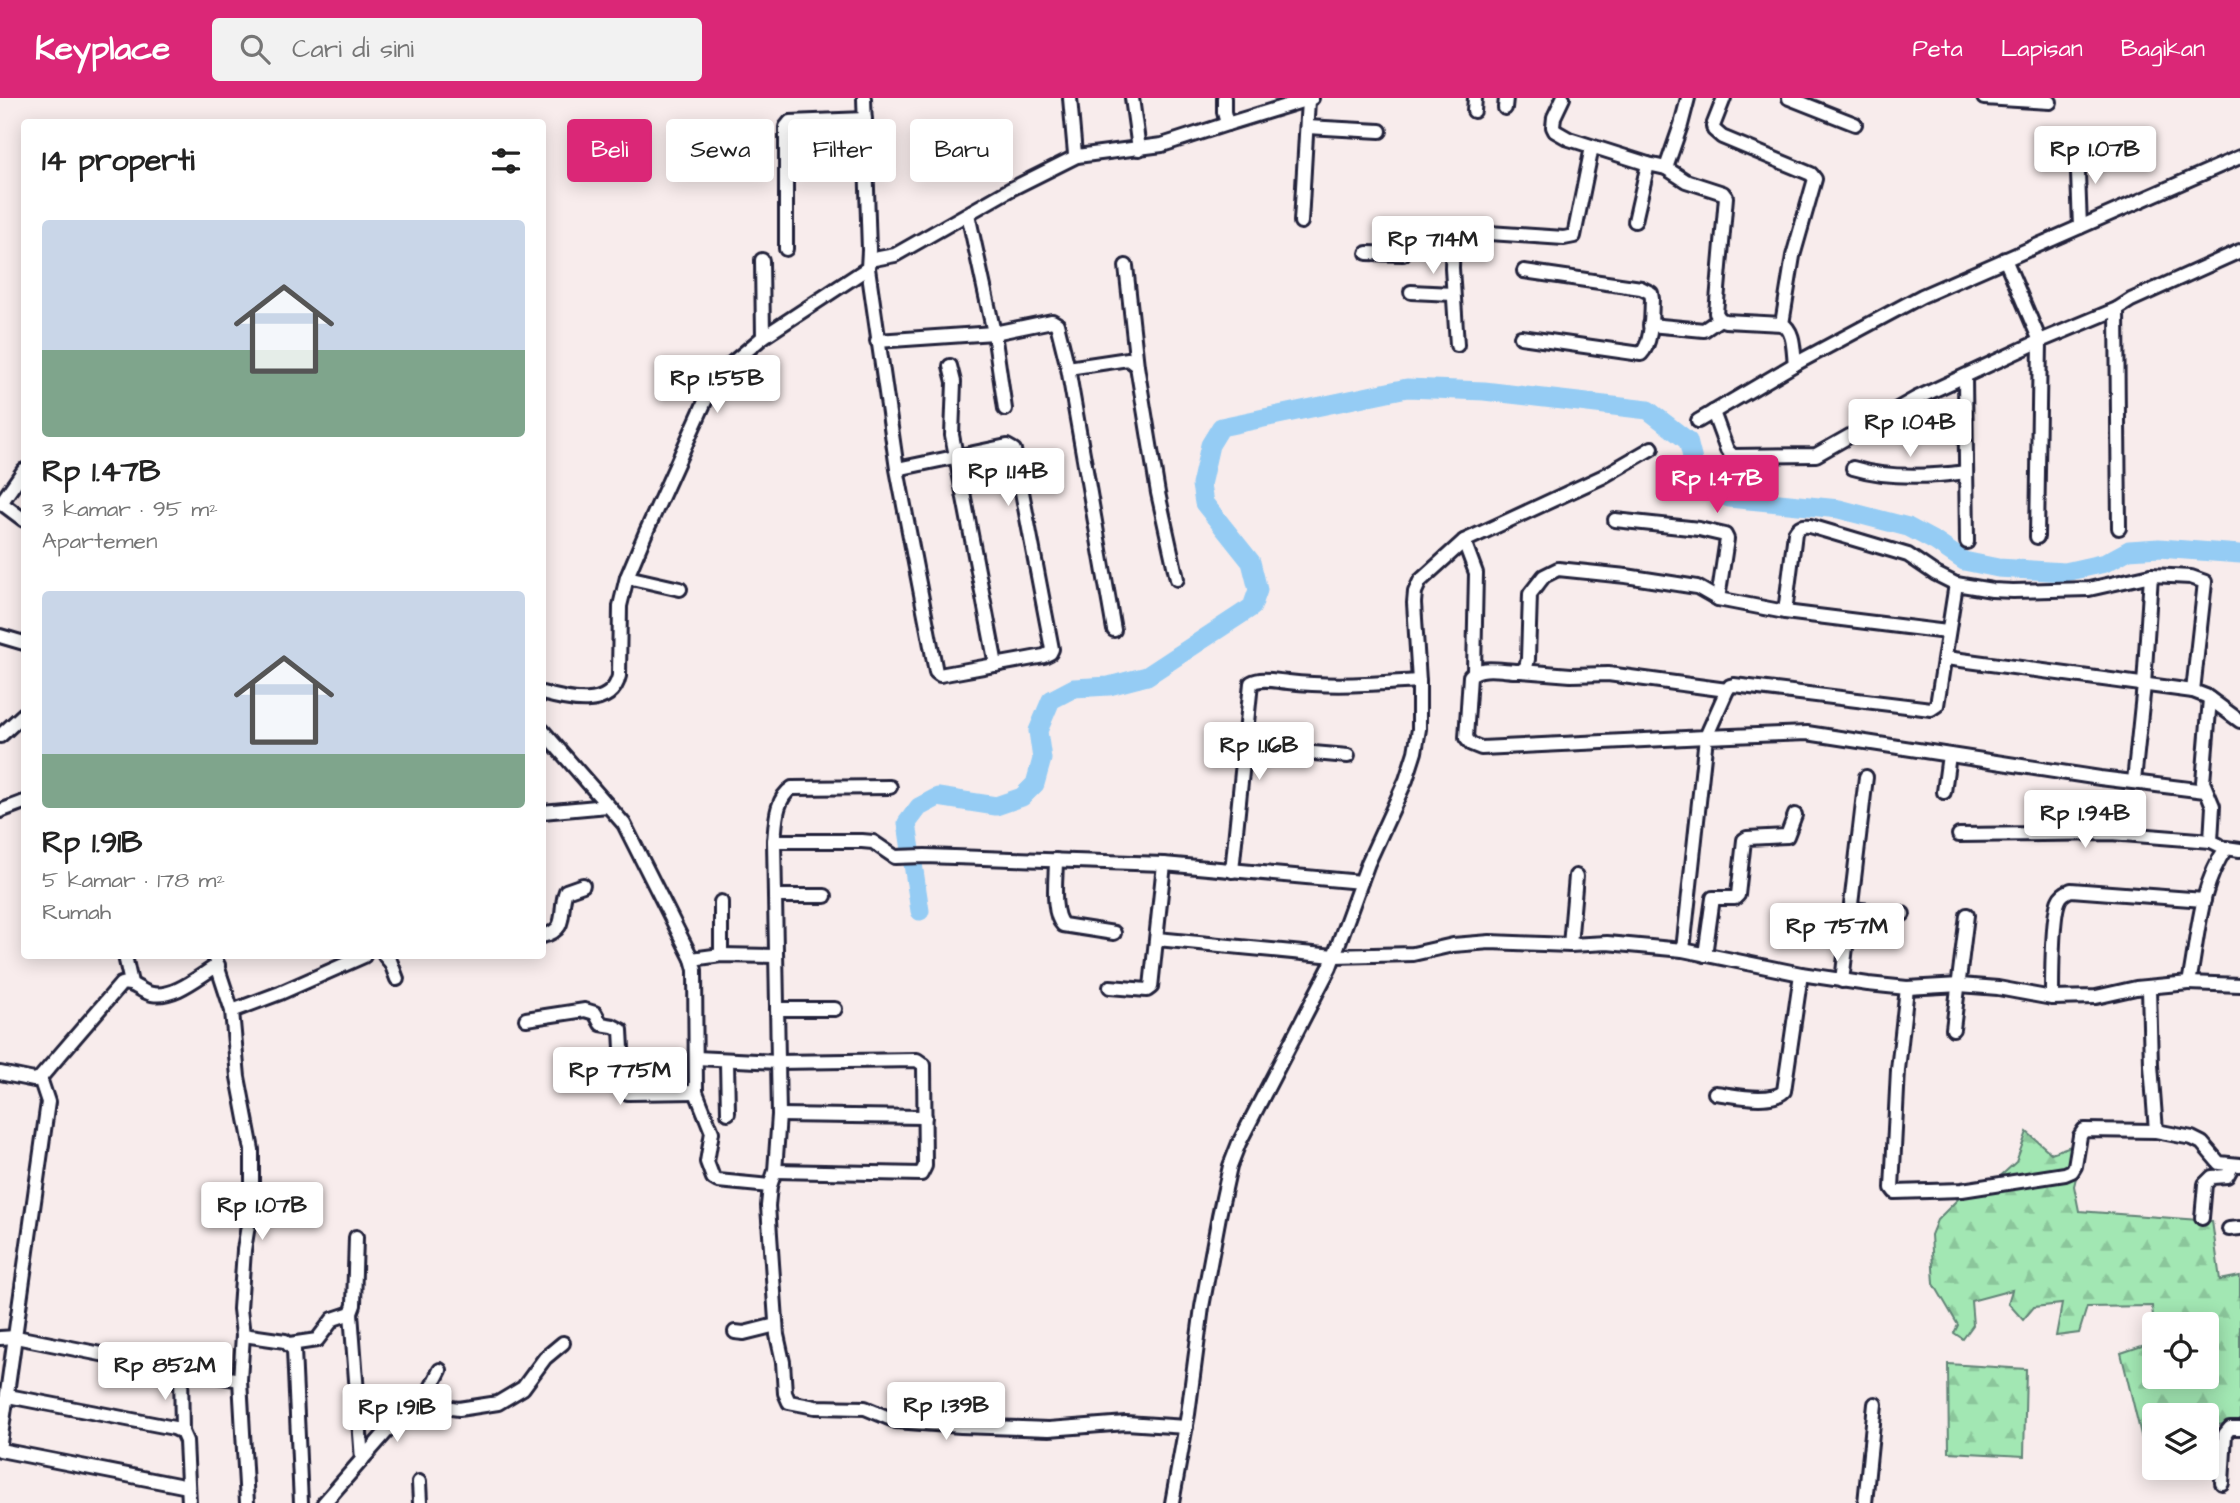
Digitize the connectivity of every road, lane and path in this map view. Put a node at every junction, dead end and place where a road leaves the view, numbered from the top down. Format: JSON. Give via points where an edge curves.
{"nodes":[{"id":1,"x":864,"y":98,"type":"edge"},
{"id":2,"x":1070,"y":98,"type":"edge"},
{"id":3,"x":1132,"y":98,"type":"edge"},
{"id":4,"x":1224,"y":98,"type":"edge"},
{"id":5,"x":1563,"y":98,"type":"edge"},
{"id":6,"x":1688,"y":98,"type":"edge"},
{"id":7,"x":1724,"y":98,"type":"edge"},
{"id":8,"x":1789,"y":98,"type":"edge"},
{"id":9,"x":1984,"y":98,"type":"edge"},
{"id":10,"x":1310,"y":99,"type":"edge"},
{"id":11,"x":2050,"y":102,"type":"dead end"},
{"id":12,"x":865,"y":119,"type":"edge"},
{"id":13,"x":788,"y":124,"type":"edge"},
{"id":14,"x":1227,"y":124,"type":"junction"},
{"id":15,"x":1855,"y":124,"type":"dead end"},
{"id":16,"x":1307,"y":127,"type":"junction"},
{"id":17,"x":1380,"y":131,"type":"dead end"},
{"id":18,"x":1592,"y":147,"type":"junction"},
{"id":19,"x":2077,"y":147,"type":"dead end"},
{"id":20,"x":1139,"y":149,"type":"junction"},
{"id":21,"x":1077,"y":156,"type":"junction"},
{"id":22,"x":2240,"y":157,"type":"edge"},
{"id":23,"x":1648,"y":164,"type":"junction"},
{"id":24,"x":1666,"y":168,"type":"junction"},
{"id":25,"x":866,"y":182,"type":"edge"},
{"id":26,"x":968,"y":214,"type":"junction"},
{"id":27,"x":1635,"y":221,"type":"dead end"},
{"id":28,"x":1301,"y":222,"type":"dead end"},
{"id":29,"x":2080,"y":227,"type":"junction"},
{"id":30,"x":1453,"y":230,"type":"junction"},
{"id":31,"x":786,"y":249,"type":"dead end"},
{"id":32,"x":2240,"y":251,"type":"edge"},
{"id":33,"x":1367,"y":253,"type":"dead end"},
{"id":34,"x":2005,"y":259,"type":"junction"},
{"id":35,"x":762,"y":260,"type":"dead end"},
{"id":36,"x":868,"y":264,"type":"junction"},
{"id":37,"x":1126,"y":266,"type":"dead end"},
{"id":38,"x":1524,"y":271,"type":"dead end"},
{"id":39,"x":1411,"y":292,"type":"dead end"},
{"id":40,"x":1453,"y":294,"type":"junction"},
{"id":41,"x":2117,"y":309,"type":"junction"},
{"id":42,"x":1720,"y":319,"type":"junction"},
{"id":43,"x":1782,"y":324,"type":"junction"},
{"id":44,"x":1650,"y":325,"type":"junction"},
{"id":45,"x":994,"y":333,"type":"junction"},
{"id":46,"x":763,"y":337,"type":"junction"},
{"id":47,"x":1521,"y":337,"type":"dead end"},
{"id":48,"x":877,"y":341,"type":"junction"},
{"id":49,"x":2040,"y":341,"type":"junction"},
{"id":50,"x":1457,"y":345,"type":"dead end"},
{"id":51,"x":1795,"y":364,"type":"junction"},
{"id":52,"x":950,"y":366,"type":"dead end"},
{"id":53,"x":1137,"y":366,"type":"junction"},
{"id":54,"x":1068,"y":368,"type":"junction"},
{"id":55,"x":1965,"y":377,"type":"junction"},
{"id":56,"x":1005,"y":410,"type":"dead end"},
{"id":57,"x":1713,"y":412,"type":"junction"},
{"id":58,"x":1698,"y":421,"type":"dead end"},
{"id":59,"x":1652,"y":448,"type":"dead end"},
{"id":60,"x":956,"y":457,"type":"junction"},
{"id":61,"x":1853,"y":468,"type":"dead end"},
{"id":62,"x":897,"y":469,"type":"junction"},
{"id":63,"x":1966,"y":472,"type":"junction"},
{"id":64,"x":21,"y":474,"type":"edge"},
{"id":65,"x":1,"y":503,"type":"edge"},
{"id":66,"x":21,"y":518,"type":"edge"},
{"id":67,"x":1615,"y":520,"type":"dead end"},
{"id":68,"x":2119,"y":527,"type":"dead end"},
{"id":69,"x":2037,"y":537,"type":"dead end"},
{"id":70,"x":1464,"y":541,"type":"junction"},
{"id":71,"x":1967,"y":542,"type":"dead end"},
{"id":72,"x":2151,"y":575,"type":"junction"},
{"id":73,"x":628,"y":577,"type":"junction"},
{"id":74,"x":1177,"y":579,"type":"dead end"},
{"id":75,"x":1956,"y":584,"type":"junction"},
{"id":76,"x":680,"y":589,"type":"dead end"},
{"id":77,"x":1718,"y":599,"type":"junction"},
{"id":78,"x":1785,"y":612,"type":"junction"},
{"id":79,"x":1114,"y":630,"type":"dead end"},
{"id":80,"x":1947,"y":632,"type":"junction"},
{"id":81,"x":0,"y":636,"type":"edge"},
{"id":82,"x":21,"y":642,"type":"edge"},
{"id":83,"x":1946,"y":658,"type":"junction"},
{"id":84,"x":996,"y":665,"type":"junction"},
{"id":85,"x":1474,"y":671,"type":"junction"},
{"id":86,"x":1521,"y":671,"type":"junction"},
{"id":87,"x":1419,"y":681,"type":"junction"},
{"id":88,"x":2144,"y":685,"type":"junction"},
{"id":89,"x":1727,"y":690,"type":"junction"},
{"id":90,"x":2193,"y":691,"type":"junction"},
{"id":91,"x":546,"y":694,"type":"edge"},
{"id":92,"x":2210,"y":699,"type":"junction"},
{"id":93,"x":21,"y":717,"type":"edge"},
{"id":94,"x":2240,"y":720,"type":"edge"},
{"id":95,"x":546,"y":735,"type":"edge"},
{"id":96,"x":0,"y":736,"type":"edge"},
{"id":97,"x":1706,"y":737,"type":"junction"},
{"id":98,"x":1245,"y":747,"type":"junction"},
{"id":99,"x":1949,"y":755,"type":"junction"},
{"id":100,"x":1348,"y":756,"type":"dead end"},
{"id":101,"x":1866,"y":777,"type":"dead end"},
{"id":102,"x":2134,"y":781,"type":"junction"},
{"id":103,"x":890,"y":787,"type":"dead end"},
{"id":104,"x":2205,"y":790,"type":"junction"},
{"id":105,"x":1944,"y":792,"type":"dead end"},
{"id":106,"x":21,"y":803,"type":"edge"},
{"id":107,"x":608,"y":806,"type":"junction"},
{"id":108,"x":0,"y":811,"type":"edge"},
{"id":109,"x":546,"y":812,"type":"edge"},
{"id":110,"x":1795,"y":815,"type":"dead end"},
{"id":111,"x":1959,"y":835,"type":"dead end"},
{"id":112,"x":774,"y":841,"type":"junction"},
{"id":113,"x":2211,"y":841,"type":"junction"},
{"id":114,"x":2226,"y":848,"type":"junction"},
{"id":115,"x":2240,"y":850,"type":"edge"},
{"id":116,"x":1056,"y":860,"type":"junction"},
{"id":117,"x":1164,"y":864,"type":"junction"},
{"id":118,"x":1232,"y":871,"type":"junction"},
{"id":119,"x":1576,"y":876,"type":"dead end"},
{"id":120,"x":1361,"y":882,"type":"junction"},
{"id":121,"x":583,"y":885,"type":"dead end"},
{"id":122,"x":775,"y":896,"type":"junction"},
{"id":123,"x":825,"y":896,"type":"dead end"},
{"id":124,"x":2204,"y":900,"type":"junction"},
{"id":125,"x":721,"y":902,"type":"dead end"},
{"id":126,"x":1850,"y":909,"type":"junction"},
{"id":127,"x":1903,"y":914,"type":"dead end"},
{"id":128,"x":1967,"y":915,"type":"dead end"},
{"id":129,"x":1114,"y":933,"type":"dead end"},
{"id":130,"x":546,"y":935,"type":"edge"},
{"id":131,"x":1157,"y":939,"type":"junction"},
{"id":132,"x":1570,"y":945,"type":"junction"},
{"id":133,"x":1683,"y":950,"type":"junction"},
{"id":134,"x":721,"y":955,"type":"junction"},
{"id":135,"x":1705,"y":955,"type":"junction"},
{"id":136,"x":775,"y":956,"type":"junction"},
{"id":137,"x":1334,"y":956,"type":"junction"},
{"id":138,"x":126,"y":959,"type":"edge"},
{"id":139,"x":356,"y":959,"type":"edge"},
{"id":140,"x":388,"y":959,"type":"edge"},
{"id":141,"x":692,"y":959,"type":"junction"},
{"id":142,"x":216,"y":960,"type":"edge"},
{"id":143,"x":1801,"y":974,"type":"junction"},
{"id":144,"x":397,"y":979,"type":"dead end"},
{"id":145,"x":1842,"y":981,"type":"junction"},
{"id":146,"x":131,"y":983,"type":"junction"},
{"id":147,"x":2189,"y":983,"type":"junction"},
{"id":148,"x":1960,"y":985,"type":"junction"},
{"id":149,"x":2240,"y":985,"type":"edge"},
{"id":150,"x":1110,"y":987,"type":"dead end"},
{"id":151,"x":1907,"y":988,"type":"junction"},
{"id":152,"x":2149,"y":988,"type":"junction"},
{"id":153,"x":2052,"y":998,"type":"junction"},
{"id":154,"x":777,"y":1009,"type":"junction"},
{"id":155,"x":835,"y":1009,"type":"dead end"},
{"id":156,"x":232,"y":1011,"type":"junction"},
{"id":157,"x":526,"y":1019,"type":"dead end"},
{"id":158,"x":1953,"y":1029,"type":"dead end"},
{"id":159,"x":696,"y":1059,"type":"junction"},
{"id":160,"x":727,"y":1061,"type":"junction"},
{"id":161,"x":778,"y":1062,"type":"junction"},
{"id":162,"x":0,"y":1073,"type":"edge"},
{"id":163,"x":40,"y":1078,"type":"junction"},
{"id":164,"x":696,"y":1093,"type":"junction"},
{"id":165,"x":1715,"y":1093,"type":"dead end"},
{"id":166,"x":728,"y":1113,"type":"dead end"},
{"id":167,"x":779,"y":1115,"type":"junction"},
{"id":168,"x":925,"y":1117,"type":"junction"},
{"id":169,"x":2156,"y":1131,"type":"junction"},
{"id":170,"x":2236,"y":1165,"type":"edge"},
{"id":171,"x":775,"y":1171,"type":"junction"},
{"id":172,"x":770,"y":1186,"type":"junction"},
{"id":173,"x":2202,"y":1218,"type":"dead end"},
{"id":174,"x":356,"y":1237,"type":"dead end"},
{"id":175,"x":351,"y":1313,"type":"junction"},
{"id":176,"x":777,"y":1330,"type":"junction"},
{"id":177,"x":735,"y":1332,"type":"dead end"},
{"id":178,"x":243,"y":1335,"type":"junction"},
{"id":179,"x":16,"y":1337,"type":"junction"},
{"id":180,"x":0,"y":1338,"type":"edge"},
{"id":181,"x":563,"y":1343,"type":"dead end"},
{"id":182,"x":290,"y":1344,"type":"junction"},
{"id":183,"x":181,"y":1370,"type":"junction"},
{"id":184,"x":439,"y":1370,"type":"dead end"},
{"id":185,"x":240,"y":1380,"type":"junction"},
{"id":186,"x":8,"y":1396,"type":"junction"},
{"id":187,"x":421,"y":1404,"type":"junction"},
{"id":188,"x":1875,"y":1404,"type":"dead end"},
{"id":189,"x":1186,"y":1427,"type":"junction"},
{"id":190,"x":2240,"y":1428,"type":"edge"},
{"id":191,"x":182,"y":1432,"type":"junction"},
{"id":192,"x":0,"y":1443,"type":"edge"},
{"id":193,"x":0,"y":1450,"type":"edge"},
{"id":194,"x":362,"y":1460,"type":"junction"},
{"id":195,"x":419,"y":1482,"type":"dead end"},
{"id":196,"x":2222,"y":1483,"type":"dead end"},
{"id":197,"x":188,"y":1487,"type":"junction"},
{"id":198,"x":189,"y":1503,"type":"edge"},
{"id":199,"x":247,"y":1503,"type":"edge"},
{"id":200,"x":301,"y":1503,"type":"edge"},
{"id":201,"x":324,"y":1503,"type":"edge"},
{"id":202,"x":420,"y":1503,"type":"edge"},
{"id":203,"x":1172,"y":1503,"type":"edge"},
{"id":204,"x":1866,"y":1503,"type":"edge"}],
"edges":[{"from":1,"to":12,"type":"street"},
{"from":2,"to":21,"type":"street"},
{"from":3,"to":20,"type":"street"},
{"from":4,"to":14,"type":"street"},
{"from":5,"to":18,"type":"street","via":[[1554,117],[1555,131]]},
{"from":6,"to":24,"type":"street"},
{"from":7,"to":43,"type":"street","via":[[1714,130],[1815,179],[1793,256]]},
{"from":8,"to":15,"type":"street"},
{"from":9,"to":11,"type":"street"},
{"from":10,"to":14,"type":"street"},
{"from":10,"to":16,"type":"street"},
{"from":13,"to":31,"type":"street","via":[[784,132]]},
{"from":14,"to":20,"type":"street"},
{"from":16,"to":17,"type":"street"},
{"from":16,"to":28,"type":"street"},
{"from":18,"to":23,"type":"street"},
{"from":18,"to":30,"type":"street","via":[[1574,236]]},
{"from":19,"to":29,"type":"street"},
{"from":20,"to":21,"type":"street"},
{"from":21,"to":26,"type":"street"},
{"from":22,"to":29,"type":"street"},
{"from":23,"to":24,"type":"street"},
{"from":23,"to":27,"type":"street"},
{"from":24,"to":42,"type":"street","via":[[1727,197],[1716,307]]},
{"from":25,"to":36,"type":"street"},
{"from":26,"to":36,"type":"street","via":[[895,255]]},
{"from":26,"to":45,"type":"street"},
{"from":29,"to":34,"type":"street"},
{"from":30,"to":33,"type":"street","via":[[1414,228],[1403,254]]},
{"from":30,"to":40,"type":"street"},
{"from":32,"to":41,"type":"street"},
{"from":34,"to":49,"type":"street"},
{"from":34,"to":51,"type":"street","via":[[1922,296]]},
{"from":35,"to":46,"type":"street"},
{"from":36,"to":46,"type":"street"},
{"from":36,"to":48,"type":"street"},
{"from":37,"to":53,"type":"street"},
{"from":38,"to":44,"type":"street","via":[[1647,290],[1652,299]]},
{"from":39,"to":40,"type":"street"},
{"from":40,"to":50,"type":"street"},
{"from":41,"to":49,"type":"street"},
{"from":41,"to":68,"type":"street"},
{"from":42,"to":43,"type":"street"},
{"from":42,"to":44,"type":"street","via":[[1704,330]]},
{"from":43,"to":51,"type":"street","via":[[1790,330]]},
{"from":44,"to":47,"type":"street","via":[[1641,354]]},
{"from":45,"to":48,"type":"street"},
{"from":45,"to":54,"type":"street","via":[[1055,322]]},
{"from":45,"to":56,"type":"street"},
{"from":46,"to":73,"type":"street","via":[[731,364],[707,397]]},
{"from":48,"to":62,"type":"street"},
{"from":49,"to":55,"type":"street"},
{"from":49,"to":69,"type":"street"},
{"from":51,"to":57,"type":"street"},
{"from":52,"to":60,"type":"street"},
{"from":53,"to":54,"type":"street","via":[[1122,359]]},
{"from":53,"to":74,"type":"street"},
{"from":54,"to":79,"type":"street"},
{"from":55,"to":57,"type":"street","via":[[1816,455],[1733,456]]},
{"from":55,"to":63,"type":"street"},
{"from":57,"to":58,"type":"street"},
{"from":59,"to":70,"type":"street"},
{"from":60,"to":62,"type":"street"},
{"from":60,"to":84,"type":"street"},
{"from":60,"to":84,"type":"street","via":[[1007,446],[1016,455],[1051,651]]},
{"from":61,"to":63,"type":"street","via":[[1873,474],[1936,477]]},
{"from":62,"to":84,"type":"street","via":[[936,672]]},
{"from":63,"to":71,"type":"street"},
{"from":64,"to":65,"type":"street"},
{"from":65,"to":66,"type":"street"},
{"from":67,"to":77,"type":"street","via":[[1725,535]]},
{"from":70,"to":85,"type":"street","via":[[1476,573]]},
{"from":70,"to":87,"type":"street","via":[[1420,581],[1415,592]]},
{"from":72,"to":75,"type":"street","via":[[2089,589],[2013,591]]},
{"from":72,"to":88,"type":"street"},
{"from":72,"to":90,"type":"street","via":[[2206,582]]},
{"from":73,"to":76,"type":"street"},
{"from":73,"to":91,"type":"street","via":[[620,606],[617,685],[589,701]]},
{"from":75,"to":78,"type":"street","via":[[1908,555],[1803,526],[1795,533]]},
{"from":75,"to":80,"type":"street"},
{"from":77,"to":78,"type":"street"},
{"from":77,"to":86,"type":"street","via":[[1697,587],[1558,569],[1544,576],[1530,594],[1528,659]]},
{"from":78,"to":80,"type":"street"},
{"from":80,"to":83,"type":"street"},
{"from":81,"to":82,"type":"street"},
{"from":83,"to":88,"type":"street"},
{"from":83,"to":89,"type":"street","via":[[1937,705],[1931,709],[1734,685]]},
{"from":85,"to":86,"type":"street"},
{"from":85,"to":97,"type":"street","via":[[1469,681],[1466,738],[1476,747]]},
{"from":86,"to":89,"type":"street","via":[[1608,674]]},
{"from":87,"to":98,"type":"street","via":[[1352,686],[1256,680],[1249,690]]},
{"from":87,"to":120,"type":"street","via":[[1415,752]]},
{"from":88,"to":90,"type":"street"},
{"from":88,"to":102,"type":"street"},
{"from":89,"to":97,"type":"street"},
{"from":90,"to":92,"type":"street"},
{"from":92,"to":94,"type":"street"},
{"from":92,"to":104,"type":"street"},
{"from":93,"to":96,"type":"street"},
{"from":95,"to":107,"type":"street"},
{"from":97,"to":99,"type":"street","via":[[1807,733]]},
{"from":97,"to":133,"type":"street"},
{"from":98,"to":100,"type":"street"},
{"from":98,"to":118,"type":"street"},
{"from":99,"to":102,"type":"street"},
{"from":99,"to":105,"type":"street"},
{"from":101,"to":126,"type":"street"},
{"from":102,"to":104,"type":"street"},
{"from":103,"to":112,"type":"street","via":[[792,788],[784,793],[779,806]]},
{"from":104,"to":113,"type":"street","via":[[2213,806]]},
{"from":106,"to":108,"type":"street"},
{"from":107,"to":109,"type":"street"},
{"from":107,"to":141,"type":"street","via":[[624,824]]},
{"from":110,"to":135,"type":"street","via":[[1787,836],[1744,840],[1738,895],[1713,898]]},
{"from":111,"to":113,"type":"street","via":[[2111,832]]},
{"from":112,"to":116,"type":"street","via":[[873,842],[900,858]]},
{"from":112,"to":122,"type":"street"},
{"from":113,"to":114,"type":"street"},
{"from":114,"to":115,"type":"street"},
{"from":114,"to":124,"type":"street"},
{"from":116,"to":117,"type":"street"},
{"from":116,"to":129,"type":"street","via":[[1059,922]]},
{"from":117,"to":118,"type":"street"},
{"from":117,"to":131,"type":"street"},
{"from":118,"to":120,"type":"street"},
{"from":119,"to":132,"type":"street"},
{"from":120,"to":137,"type":"street"},
{"from":121,"to":130,"type":"street","via":[[566,891],[559,926]]},
{"from":122,"to":123,"type":"street"},
{"from":122,"to":136,"type":"street"},
{"from":124,"to":147,"type":"street"},
{"from":124,"to":153,"type":"street","via":[[2064,893],[2058,901]]},
{"from":125,"to":134,"type":"street"},
{"from":126,"to":127,"type":"street"},
{"from":126,"to":145,"type":"street"},
{"from":128,"to":148,"type":"street"},
{"from":131,"to":137,"type":"street"},
{"from":131,"to":150,"type":"street","via":[[1149,989]]},
{"from":132,"to":133,"type":"street","via":[[1607,943]]},
{"from":132,"to":137,"type":"street","via":[[1490,942],[1413,954]]},
{"from":133,"to":135,"type":"street"},
{"from":134,"to":136,"type":"street"},
{"from":134,"to":141,"type":"street"},
{"from":135,"to":143,"type":"street"},
{"from":136,"to":154,"type":"street"},
{"from":137,"to":189,"type":"street","via":[[1230,1166],[1202,1307]]},
{"from":138,"to":146,"type":"street"},
{"from":139,"to":156,"type":"street"},
{"from":140,"to":144,"type":"street"},
{"from":141,"to":159,"type":"street"},
{"from":142,"to":146,"type":"street","via":[[177,990],[149,994]]},
{"from":142,"to":156,"type":"street"},
{"from":143,"to":145,"type":"street"},
{"from":143,"to":165,"type":"street","via":[[1784,1091],[1770,1098]]},
{"from":145,"to":151,"type":"street"},
{"from":146,"to":163,"type":"street","via":[[121,984]]},
{"from":147,"to":149,"type":"street"},
{"from":147,"to":152,"type":"street"},
{"from":148,"to":151,"type":"street"},
{"from":148,"to":153,"type":"street"},
{"from":148,"to":158,"type":"street"},
{"from":151,"to":169,"type":"street","via":[[1898,1070],[1895,1192],[1962,1190],[2065,1174],[2072,1171],[2084,1130]]},
{"from":152,"to":153,"type":"street","via":[[2096,997]]},
{"from":152,"to":169,"type":"street"},
{"from":154,"to":155,"type":"street"},
{"from":154,"to":161,"type":"street"},
{"from":156,"to":178,"type":"street","via":[[252,1150],[252,1200],[240,1309]]},
{"from":157,"to":164,"type":"street","via":[[585,1010],[595,1013],[601,1024],[621,1030],[628,1093]]},
{"from":159,"to":160,"type":"street"},
{"from":159,"to":164,"type":"street"},
{"from":160,"to":161,"type":"street"},
{"from":160,"to":166,"type":"street"},
{"from":161,"to":167,"type":"street"},
{"from":161,"to":168,"type":"street","via":[[921,1062]]},
{"from":162,"to":163,"type":"street"},
{"from":163,"to":179,"type":"street","via":[[48,1102]]},
{"from":164,"to":172,"type":"street","via":[[712,1132],[707,1163],[713,1178]]},
{"from":167,"to":168,"type":"street"},
{"from":167,"to":171,"type":"street"},
{"from":168,"to":171,"type":"street","via":[[925,1166],[920,1174]]},
{"from":169,"to":170,"type":"street","via":[[2192,1138],[2219,1163]]},
{"from":170,"to":173,"type":"street","via":[[2227,1175],[2212,1177],[2205,1184]]},
{"from":171,"to":172,"type":"street"},
{"from":172,"to":176,"type":"street"},
{"from":174,"to":175,"type":"street"},
{"from":175,"to":182,"type":"street","via":[[333,1319],[317,1340]]},
{"from":175,"to":194,"type":"street"},
{"from":176,"to":177,"type":"street"},
{"from":176,"to":189,"type":"street","via":[[785,1394],[791,1404],[865,1408],[896,1421],[961,1426],[1049,1429],[1136,1423]]},
{"from":178,"to":182,"type":"street"},
{"from":178,"to":185,"type":"street"},
{"from":179,"to":180,"type":"street"},
{"from":179,"to":183,"type":"street"},
{"from":179,"to":186,"type":"street"},
{"from":181,"to":187,"type":"street","via":[[523,1388],[498,1404],[459,1409]]},
{"from":182,"to":200,"type":"street","via":[[294,1350]]},
{"from":183,"to":185,"type":"street"},
{"from":183,"to":191,"type":"street"},
{"from":184,"to":187,"type":"street"},
{"from":185,"to":199,"type":"street"},
{"from":186,"to":191,"type":"street"},
{"from":186,"to":192,"type":"street"},
{"from":187,"to":194,"type":"street","via":[[401,1415]]},
{"from":188,"to":204,"type":"street"},
{"from":189,"to":203,"type":"street"},
{"from":190,"to":196,"type":"street","via":[[2230,1428],[2225,1434]]},
{"from":191,"to":197,"type":"street"},
{"from":193,"to":197,"type":"street"},
{"from":194,"to":201,"type":"street"},
{"from":195,"to":202,"type":"street"},
{"from":197,"to":198,"type":"street"}]}
